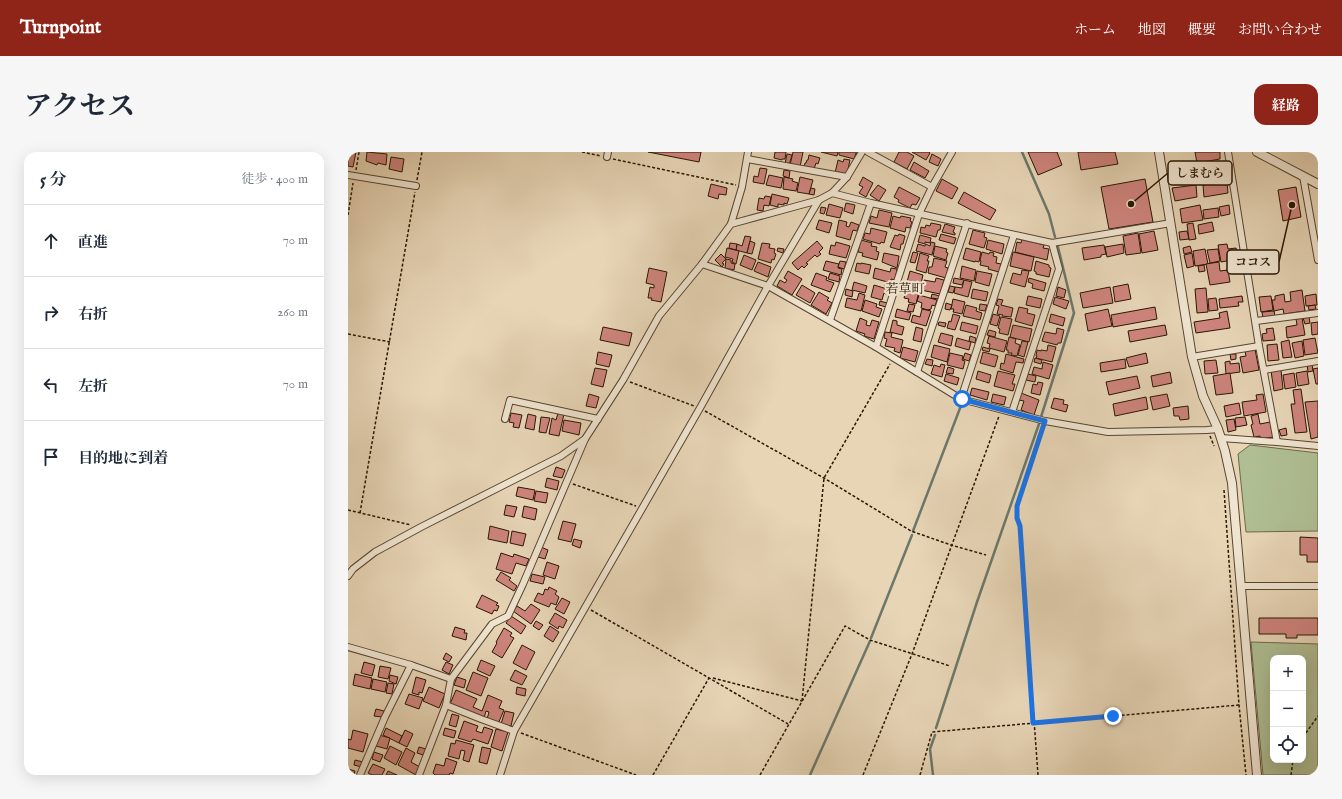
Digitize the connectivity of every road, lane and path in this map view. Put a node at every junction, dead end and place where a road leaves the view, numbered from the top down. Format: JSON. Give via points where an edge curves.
{"nodes":[{"id":1,"x":359,"y":152,"type":"edge"},
{"id":2,"x":422,"y":152,"type":"edge"},
{"id":3,"x":582,"y":152,"type":"edge"},
{"id":4,"x":748,"y":152,"type":"edge"},
{"id":5,"x":862,"y":152,"type":"edge"},
{"id":6,"x":868,"y":152,"type":"edge"},
{"id":7,"x":952,"y":152,"type":"edge"},
{"id":8,"x":1159,"y":152,"type":"edge"},
{"id":9,"x":1228,"y":152,"type":"edge"},
{"id":10,"x":1257,"y":152,"type":"edge"},
{"id":11,"x":607,"y":155,"type":"edge"},
{"id":12,"x":747,"y":159,"type":"junction"},
{"id":13,"x":351,"y":176,"type":"edge"},
{"id":14,"x":1303,"y":176,"type":"junction"},
{"id":15,"x":847,"y":178,"type":"junction"},
{"id":16,"x":1318,"y":184,"type":"edge"},
{"id":17,"x":416,"y":186,"type":"junction"},
{"id":18,"x":742,"y":186,"type":"junction"},
{"id":19,"x":932,"y":187,"type":"junction"},
{"id":20,"x":832,"y":193,"type":"junction"},
{"id":21,"x":819,"y":200,"type":"junction"},
{"id":22,"x":871,"y":203,"type":"junction"},
{"id":23,"x":919,"y":214,"type":"junction"},
{"id":24,"x":348,"y":215,"type":"edge"},
{"id":25,"x":967,"y":223,"type":"junction"},
{"id":26,"x":1171,"y":223,"type":"junction"},
{"id":27,"x":731,"y":224,"type":"junction"},
{"id":28,"x":1014,"y":235,"type":"junction"},
{"id":29,"x":1052,"y":243,"type":"junction"},
{"id":30,"x":1318,"y":260,"type":"edge"},
{"id":31,"x":702,"y":264,"type":"junction"},
{"id":32,"x":768,"y":286,"type":"junction"},
{"id":33,"x":1318,"y":313,"type":"edge"},
{"id":34,"x":830,"y":320,"type":"junction"},
{"id":35,"x":1256,"y":321,"type":"junction"},
{"id":36,"x":348,"y":334,"type":"edge"},
{"id":37,"x":390,"y":342,"type":"junction"},
{"id":38,"x":1259,"y":346,"type":"junction"},
{"id":39,"x":876,"y":347,"type":"junction"},
{"id":40,"x":1192,"y":357,"type":"junction"},
{"id":41,"x":894,"y":358,"type":"junction"},
{"id":42,"x":1318,"y":361,"type":"edge"},
{"id":43,"x":1264,"y":370,"type":"junction"},
{"id":44,"x":917,"y":372,"type":"junction"},
{"id":45,"x":623,"y":380,"type":"junction"},
{"id":46,"x":962,"y":399,"type":"junction"},
{"id":47,"x":700,"y":408,"type":"junction"},
{"id":48,"x":1001,"y":410,"type":"junction"},
{"id":49,"x":1012,"y":412,"type":"junction"},
{"id":50,"x":505,"y":419,"type":"dead end"},
{"id":51,"x":598,"y":419,"type":"junction"},
{"id":52,"x":1045,"y":421,"type":"junction"},
{"id":53,"x":1218,"y":428,"type":"junction"},
{"id":54,"x":1207,"y":430,"type":"junction"},
{"id":55,"x":1221,"y":438,"type":"junction"},
{"id":56,"x":585,"y":439,"type":"junction"},
{"id":57,"x":1277,"y":442,"type":"junction"},
{"id":58,"x":1318,"y":446,"type":"edge"},
{"id":59,"x":1217,"y":451,"type":"dead end"},
{"id":60,"x":824,"y":478,"type":"junction"},
{"id":61,"x":566,"y":482,"type":"junction"},
{"id":62,"x":1224,"y":489,"type":"dead end"},
{"id":63,"x":642,"y":509,"type":"junction"},
{"id":64,"x":348,"y":510,"type":"edge"},
{"id":65,"x":360,"y":513,"type":"junction"},
{"id":66,"x":421,"y":527,"type":"junction"},
{"id":67,"x":951,"y":545,"type":"junction"},
{"id":68,"x":986,"y":555,"type":"dead end"},
{"id":69,"x":348,"y":576,"type":"edge"},
{"id":70,"x":1241,"y":586,"type":"junction"},
{"id":71,"x":1318,"y":586,"type":"edge"},
{"id":72,"x":585,"y":607,"type":"junction"},
{"id":73,"x":348,"y":647,"type":"edge"},
{"id":74,"x":912,"y":654,"type":"junction"},
{"id":75,"x":411,"y":665,"type":"junction"},
{"id":76,"x":950,"y":666,"type":"dead end"},
{"id":77,"x":709,"y":678,"type":"junction"},
{"id":78,"x":452,"y":679,"type":"junction"},
{"id":79,"x":802,"y":701,"type":"junction"},
{"id":80,"x":446,"y":705,"type":"junction"},
{"id":81,"x":1239,"y":705,"type":"junction"},
{"id":82,"x":1318,"y":716,"type":"edge"},
{"id":83,"x":1033,"y":723,"type":"junction"},
{"id":84,"x":788,"y":724,"type":"junction"},
{"id":85,"x":514,"y":731,"type":"junction"},
{"id":86,"x":1306,"y":733,"type":"edge"},
{"id":87,"x":1292,"y":763,"type":"edge"},
{"id":88,"x":360,"y":775,"type":"edge"},
{"id":89,"x":419,"y":775,"type":"edge"},
{"id":90,"x":500,"y":775,"type":"edge"},
{"id":91,"x":636,"y":775,"type":"edge"},
{"id":92,"x":653,"y":775,"type":"edge"},
{"id":93,"x":760,"y":775,"type":"edge"},
{"id":94,"x":863,"y":775,"type":"edge"},
{"id":95,"x":920,"y":775,"type":"edge"},
{"id":96,"x":1038,"y":775,"type":"edge"},
{"id":97,"x":1246,"y":775,"type":"edge"},
{"id":98,"x":1256,"y":775,"type":"edge"},
{"id":99,"x":1290,"y":775,"type":"edge"}],
"edges":[{"from":1,"to":13,"type":"path"},
{"from":2,"to":17,"type":"path"},
{"from":3,"to":11,"type":"path"},
{"from":4,"to":12,"type":"street"},
{"from":5,"to":15,"type":"street"},
{"from":6,"to":19,"type":"street"},
{"from":7,"to":19,"type":"street"},
{"from":8,"to":26,"type":"street"},
{"from":9,"to":35,"type":"street"},
{"from":10,"to":14,"type":"street"},
{"from":11,"to":18,"type":"path"},
{"from":12,"to":15,"type":"street"},
{"from":12,"to":18,"type":"street"},
{"from":13,"to":17,"type":"street"},
{"from":13,"to":24,"type":"path"},
{"from":14,"to":16,"type":"street"},
{"from":14,"to":30,"type":"street"},
{"from":15,"to":20,"type":"street"},
{"from":17,"to":37,"type":"path"},
{"from":18,"to":27,"type":"street"},
{"from":19,"to":23,"type":"street"},
{"from":20,"to":21,"type":"street"},
{"from":20,"to":22,"type":"street"},
{"from":21,"to":27,"type":"street"},
{"from":21,"to":32,"type":"street"},
{"from":22,"to":23,"type":"street"},
{"from":22,"to":34,"type":"street"},
{"from":23,"to":25,"type":"street"},
{"from":23,"to":39,"type":"street"},
{"from":25,"to":28,"type":"street"},
{"from":25,"to":44,"type":"street"},
{"from":26,"to":29,"type":"street"},
{"from":26,"to":40,"type":"street"},
{"from":27,"to":31,"type":"street"},
{"from":28,"to":29,"type":"street"},
{"from":28,"to":46,"type":"street"},
{"from":29,"to":49,"type":"street","via":[[1059,269]]},
{"from":31,"to":32,"type":"street"},
{"from":31,"to":45,"type":"street","via":[[660,316]]},
{"from":32,"to":34,"type":"street"},
{"from":32,"to":47,"type":"street"},
{"from":33,"to":35,"type":"street"},
{"from":34,"to":39,"type":"street"},
{"from":35,"to":38,"type":"street"},
{"from":36,"to":37,"type":"path"},
{"from":37,"to":65,"type":"path"},
{"from":38,"to":40,"type":"street"},
{"from":38,"to":43,"type":"street"},
{"from":39,"to":41,"type":"street"},
{"from":40,"to":53,"type":"street","via":[[1203,396]]},
{"from":41,"to":44,"type":"street"},
{"from":41,"to":60,"type":"path"},
{"from":42,"to":43,"type":"street"},
{"from":43,"to":57,"type":"street"},
{"from":44,"to":46,"type":"street"},
{"from":45,"to":47,"type":"path"},
{"from":45,"to":51,"type":"street"},
{"from":46,"to":48,"type":"street"},
{"from":47,"to":60,"type":"path"},
{"from":47,"to":63,"type":"street"},
{"from":48,"to":49,"type":"street"},
{"from":48,"to":67,"type":"path"},
{"from":49,"to":52,"type":"street"},
{"from":50,"to":51,"type":"street","via":[[510,400]]},
{"from":51,"to":56,"type":"street"},
{"from":52,"to":54,"type":"street","via":[[1108,432]]},
{"from":52,"to":83,"type":"path","via":[[1017,506]]},
{"from":53,"to":54,"type":"street"},
{"from":53,"to":55,"type":"street"},
{"from":54,"to":59,"type":"path"},
{"from":55,"to":57,"type":"street"},
{"from":55,"to":70,"type":"street","via":[[1232,483]]},
{"from":56,"to":61,"type":"street"},
{"from":56,"to":66,"type":"street","via":[[561,456]]},
{"from":57,"to":58,"type":"street"},
{"from":60,"to":67,"type":"path","via":[[911,531]]},
{"from":60,"to":79,"type":"path"},
{"from":61,"to":63,"type":"path"},
{"from":61,"to":78,"type":"street","via":[[508,616],[492,624]]},
{"from":62,"to":81,"type":"path"},
{"from":63,"to":72,"type":"street"},
{"from":64,"to":65,"type":"path"},
{"from":65,"to":66,"type":"path"},
{"from":66,"to":69,"type":"street","via":[[375,552]]},
{"from":67,"to":68,"type":"path"},
{"from":67,"to":74,"type":"path"},
{"from":70,"to":71,"type":"street"},
{"from":70,"to":98,"type":"street"},
{"from":72,"to":77,"type":"path"},
{"from":72,"to":85,"type":"street"},
{"from":73,"to":75,"type":"street"},
{"from":74,"to":76,"type":"path"},
{"from":74,"to":79,"type":"path","via":[[870,640],[845,626]]},
{"from":74,"to":94,"type":"path"},
{"from":75,"to":78,"type":"street"},
{"from":75,"to":88,"type":"street"},
{"from":77,"to":79,"type":"path"},
{"from":77,"to":84,"type":"path"},
{"from":77,"to":92,"type":"path"},
{"from":78,"to":80,"type":"street"},
{"from":79,"to":84,"type":"path"},
{"from":80,"to":85,"type":"street"},
{"from":80,"to":89,"type":"street"},
{"from":81,"to":83,"type":"path"},
{"from":81,"to":97,"type":"path"},
{"from":82,"to":86,"type":"path"},
{"from":83,"to":95,"type":"path","via":[[932,732]]},
{"from":83,"to":96,"type":"path"},
{"from":84,"to":93,"type":"path"},
{"from":85,"to":90,"type":"street"},
{"from":85,"to":91,"type":"path"},
{"from":87,"to":99,"type":"path"}]}
